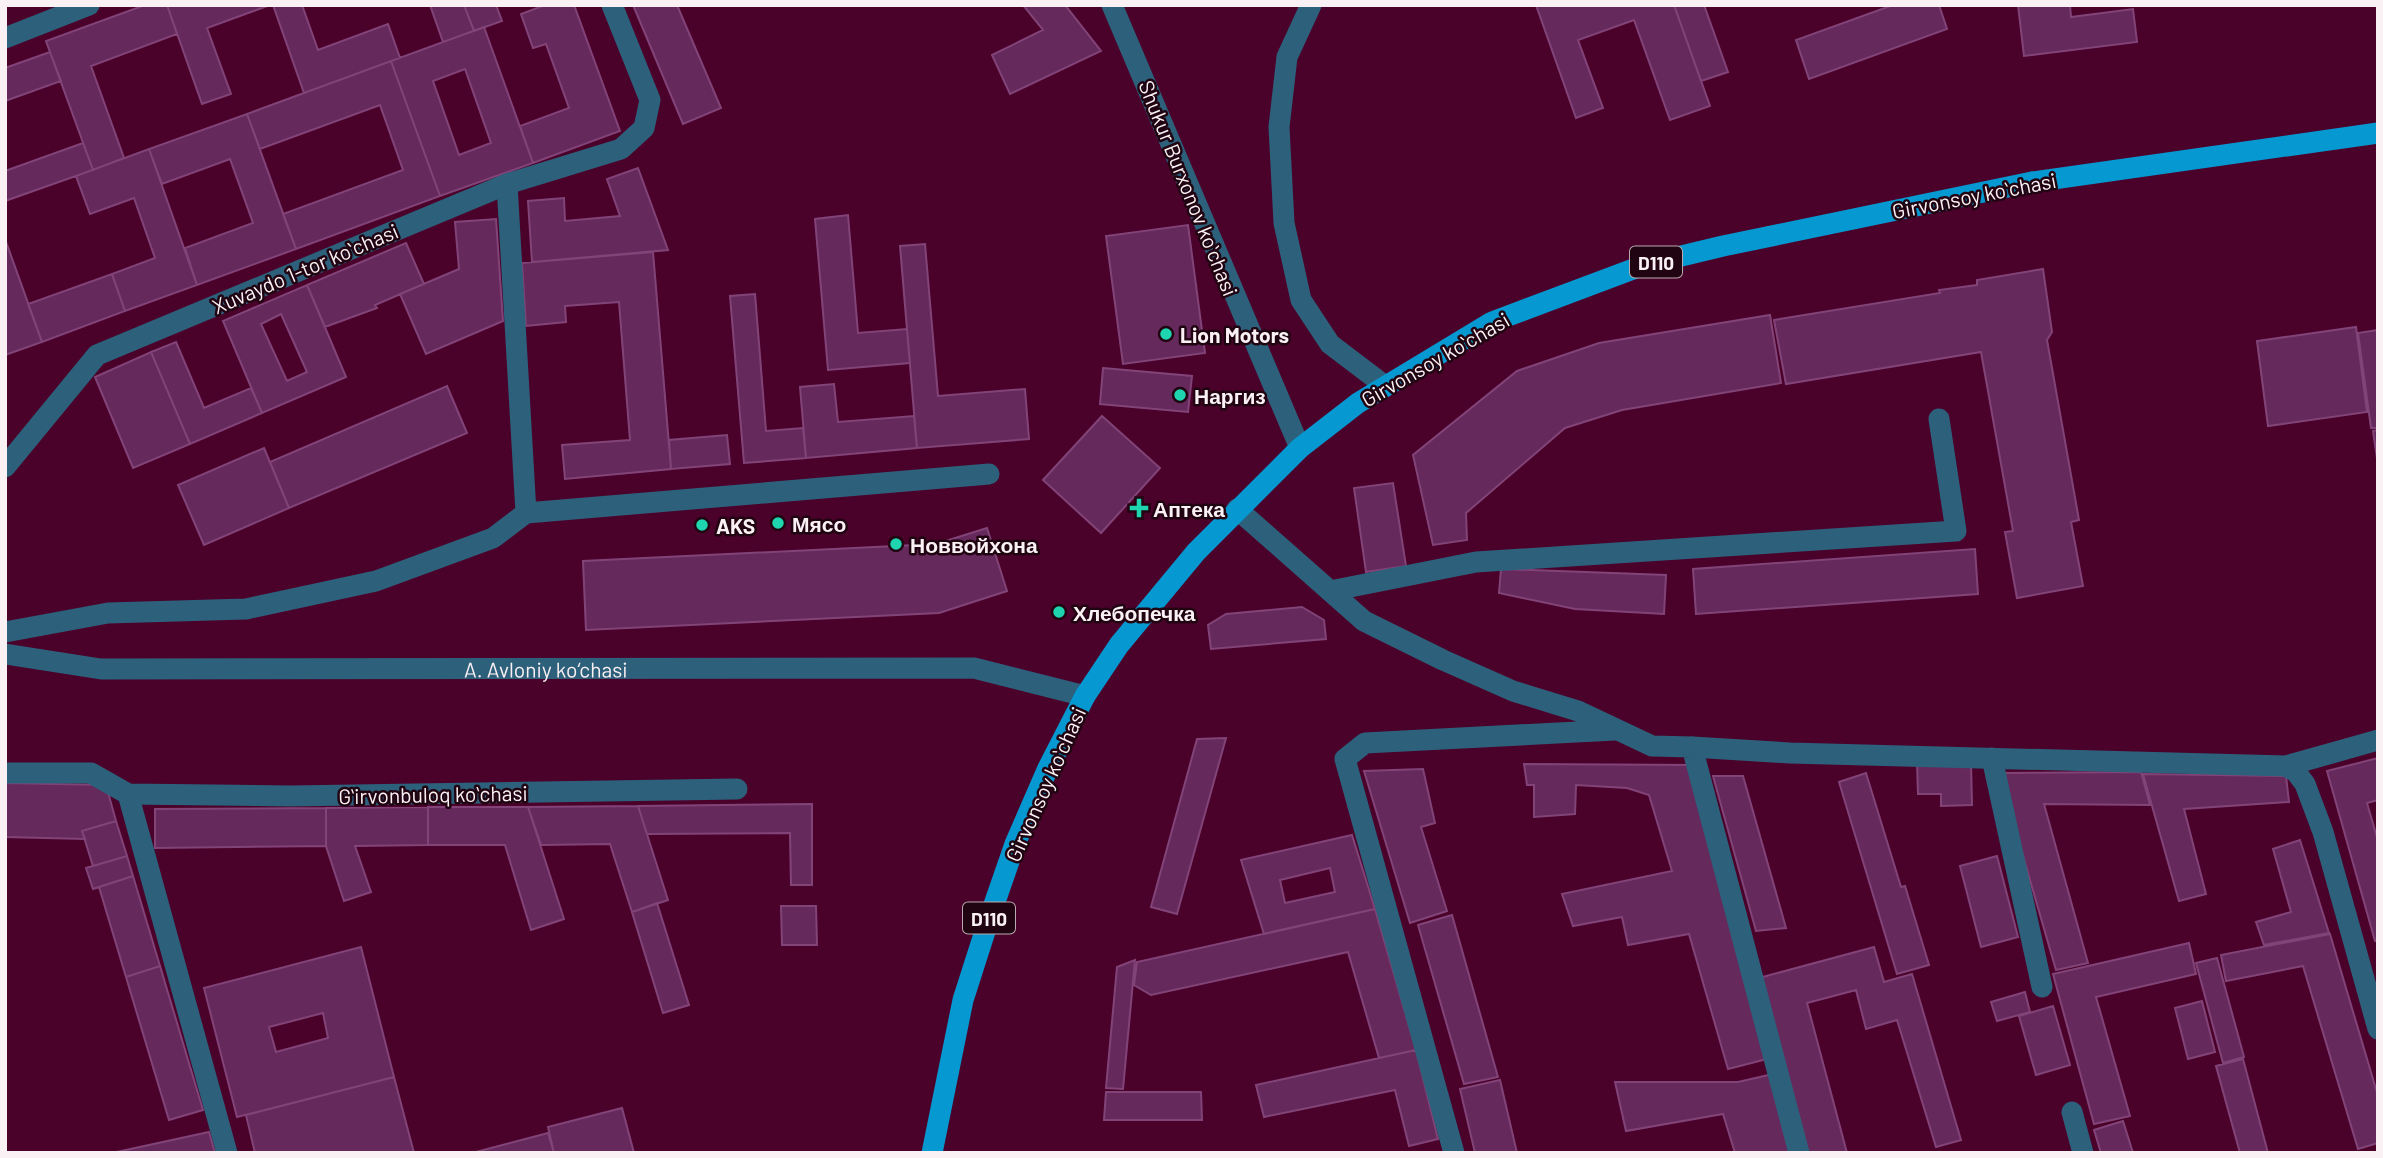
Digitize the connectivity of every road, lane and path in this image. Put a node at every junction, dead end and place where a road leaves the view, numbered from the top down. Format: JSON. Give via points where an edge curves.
{"nodes":[{"id":1,"x":89,"y":5,"type":"edge"},
{"id":2,"x":612,"y":5,"type":"edge"},
{"id":3,"x":1112,"y":5,"type":"edge"},
{"id":4,"x":1311,"y":5,"type":"edge"},
{"id":5,"x":5,"y":38,"type":"edge"},
{"id":6,"x":2378,"y":133,"type":"edge"},
{"id":7,"x":506,"y":184,"type":"junction"},
{"id":8,"x":1384,"y":385,"type":"junction"},
{"id":9,"x":1939,"y":419,"type":"dead end"},
{"id":10,"x":1300,"y":448,"type":"junction"},
{"id":11,"x":5,"y":467,"type":"edge"},
{"id":12,"x":989,"y":474,"type":"dead end"},
{"id":13,"x":1237,"y":509,"type":"junction"},
{"id":14,"x":526,"y":513,"type":"junction"},
{"id":15,"x":1330,"y":591,"type":"junction"},
{"id":16,"x":5,"y":632,"type":"edge"},
{"id":17,"x":5,"y":654,"type":"edge"},
{"id":18,"x":1085,"y":696,"type":"junction"},
{"id":19,"x":1617,"y":729,"type":"junction"},
{"id":20,"x":2378,"y":740,"type":"edge"},
{"id":21,"x":1692,"y":747,"type":"junction"},
{"id":22,"x":1992,"y":758,"type":"junction"},
{"id":23,"x":2286,"y":766,"type":"junction"},
{"id":24,"x":5,"y":772,"type":"edge"},
{"id":25,"x":737,"y":789,"type":"dead end"},
{"id":26,"x":128,"y":794,"type":"junction"},
{"id":27,"x":2042,"y":987,"type":"dead end"},
{"id":28,"x":2378,"y":1029,"type":"edge"},
{"id":29,"x":2072,"y":1112,"type":"dead end"},
{"id":30,"x":227,"y":1153,"type":"edge"},
{"id":31,"x":932,"y":1153,"type":"edge"},
{"id":32,"x":1454,"y":1153,"type":"edge"},
{"id":33,"x":1799,"y":1153,"type":"edge"},
{"id":34,"x":2083,"y":1153,"type":"edge"}],
"edges":[{"from":1,"to":5,"type":"street"},
{"from":2,"to":7,"type":"street","name":"Xuvaydo 1-tor koʻchasi","via":[[650,100],[644,128],[621,149]]},
{"from":3,"to":10,"type":"street","name":"Shukur Burxonov koʻchasi"},
{"from":4,"to":8,"type":"street","via":[[1287,57],[1279,127],[1284,223],[1301,300],[1329,344]]},
{"from":6,"to":8,"type":"main road","name":"Girvonsoy koʻchasi","number":"D110","via":[[2032,182],[1644,265],[1492,322]]},
{"from":7,"to":11,"type":"street","name":"Xuvaydo 1-tor koʻchasi","via":[[97,355]]},
{"from":7,"to":14,"type":"street"},
{"from":8,"to":10,"type":"main road","name":"Girvonsoy koʻchasi","number":"D110"},
{"from":9,"to":15,"type":"street","via":[[1956,531],[1476,562]]},
{"from":10,"to":13,"type":"main road","name":"Girvonsoy koʻchasi","number":"D110"},
{"from":12,"to":14,"type":"street"},
{"from":13,"to":15,"type":"street"},
{"from":13,"to":18,"type":"main road","name":"Girvonsoy koʻchasi","number":"D110","via":[[1157,596]]},
{"from":14,"to":16,"type":"street","via":[[493,538],[376,581],[246,609],[108,613]]},
{"from":15,"to":19,"type":"street","via":[[1364,621],[1443,660]]},
{"from":17,"to":18,"type":"street","name":"A. Avloniy ko‘chasi","via":[[101,669],[974,668]]},
{"from":18,"to":31,"type":"main road","name":"Girvonsoy koʻchasi","number":"D110","via":[[1032,806],[988,922],[963,1000]]},
{"from":19,"to":21,"type":"street","via":[[1652,747]]},
{"from":19,"to":32,"type":"street","via":[[1365,743],[1345,759]]},
{"from":20,"to":23,"type":"street"},
{"from":21,"to":22,"type":"street"},
{"from":21,"to":33,"type":"street"},
{"from":22,"to":23,"type":"street"},
{"from":22,"to":27,"type":"street"},
{"from":23,"to":28,"type":"street","via":[[2305,784],[2323,832]]},
{"from":24,"to":26,"type":"street","name":"Gʻirvonbuloq koʻchasi","via":[[91,773]]},
{"from":25,"to":26,"type":"street","name":"Gʻirvonbuloq koʻchasi"},
{"from":26,"to":30,"type":"street"},
{"from":29,"to":34,"type":"street"}]}
